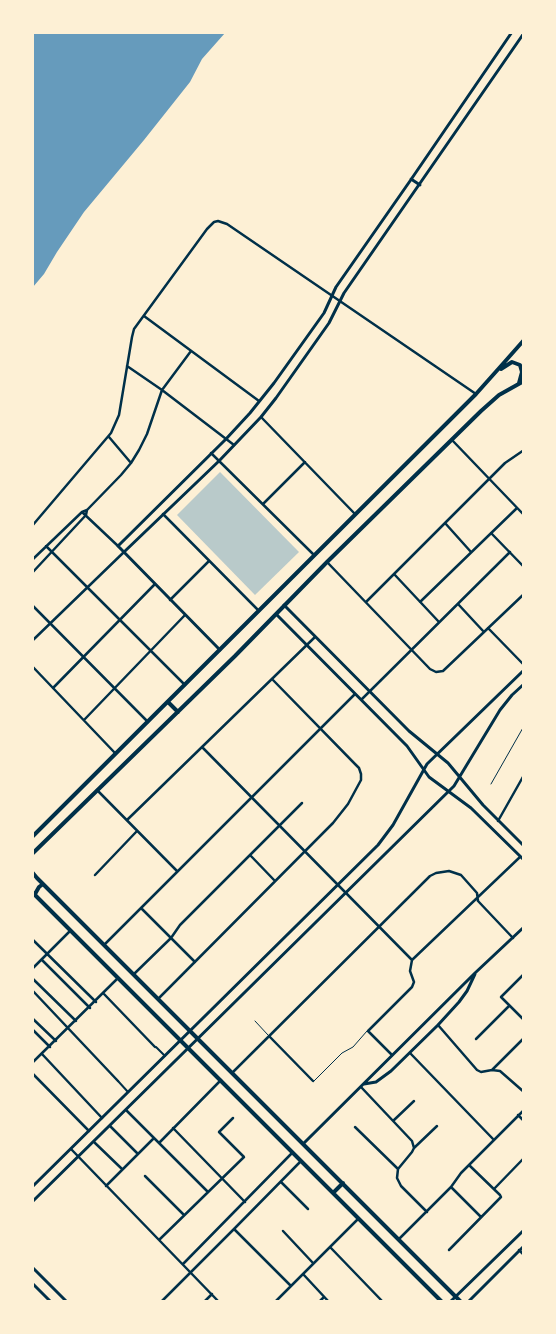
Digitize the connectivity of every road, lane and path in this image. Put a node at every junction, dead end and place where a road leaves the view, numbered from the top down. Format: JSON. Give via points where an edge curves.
{"nodes":[{"id":1,"x":512,"y":32,"type":"edge"},
{"id":2,"x":524,"y":33,"type":"edge"},
{"id":3,"x":411,"y":179,"type":"junction"},
{"id":4,"x":420,"y":185,"type":"junction"},
{"id":5,"x":331,"y":295,"type":"junction"},
{"id":6,"x":340,"y":301,"type":"junction"},
{"id":7,"x":144,"y":316,"type":"junction"},
{"id":8,"x":524,"y":340,"type":"edge"},
{"id":9,"x":191,"y":351,"type":"junction"},
{"id":10,"x":127,"y":366,"type":"junction"},
{"id":11,"x":493,"y":375,"type":"junction"},
{"id":12,"x":521,"y":382,"type":"edge"},
{"id":13,"x":162,"y":390,"type":"junction"},
{"id":14,"x":476,"y":394,"type":"junction"},
{"id":15,"x":260,"y":402,"type":"junction"},
{"id":16,"x":261,"y":417,"type":"junction"},
{"id":17,"x":109,"y":437,"type":"junction"},
{"id":18,"x":226,"y":439,"type":"junction"},
{"id":19,"x":451,"y":440,"type":"junction"},
{"id":20,"x":234,"y":445,"type":"junction"},
{"id":21,"x":524,"y":450,"type":"edge"},
{"id":22,"x":212,"y":453,"type":"junction"},
{"id":23,"x":219,"y":461,"type":"junction"},
{"id":24,"x":305,"y":462,"type":"junction"},
{"id":25,"x":130,"y":463,"type":"junction"},
{"id":26,"x":489,"y":479,"type":"junction"},
{"id":27,"x":262,"y":504,"type":"junction"},
{"id":28,"x":156,"y":508,"type":"junction"},
{"id":29,"x":517,"y":508,"type":"junction"},
{"id":30,"x":87,"y":510,"type":"junction"},
{"id":31,"x":82,"y":512,"type":"junction"},
{"id":32,"x":163,"y":514,"type":"junction"},
{"id":33,"x":355,"y":514,"type":"junction"},
{"id":34,"x":86,"y":515,"type":"junction"},
{"id":35,"x":524,"y":515,"type":"edge"},
{"id":36,"x":445,"y":523,"type":"junction"},
{"id":37,"x":32,"y":526,"type":"edge"},
{"id":38,"x":491,"y":533,"type":"junction"},
{"id":39,"x":46,"y":546,"type":"junction"},
{"id":40,"x":118,"y":546,"type":"junction"},
{"id":41,"x":51,"y":552,"type":"junction"},
{"id":42,"x":124,"y":552,"type":"junction"},
{"id":43,"x":471,"y":552,"type":"junction"},
{"id":44,"x":510,"y":552,"type":"junction"},
{"id":45,"x":314,"y":555,"type":"junction"},
{"id":46,"x":33,"y":558,"type":"edge"},
{"id":47,"x":209,"y":561,"type":"junction"},
{"id":48,"x":327,"y":562,"type":"junction"},
{"id":49,"x":524,"y":567,"type":"edge"},
{"id":50,"x":32,"y":573,"type":"edge"},
{"id":51,"x":394,"y":574,"type":"junction"},
{"id":52,"x":155,"y":584,"type":"junction"},
{"id":53,"x":87,"y":587,"type":"junction"},
{"id":54,"x":524,"y":594,"type":"edge"},
{"id":55,"x":170,"y":600,"type":"junction"},
{"id":56,"x":366,"y":602,"type":"junction"},
{"id":57,"x":420,"y":602,"type":"junction"},
{"id":58,"x":458,"y":604,"type":"junction"},
{"id":59,"x":284,"y":605,"type":"junction"},
{"id":60,"x":32,"y":606,"type":"edge"},
{"id":61,"x":259,"y":611,"type":"junction"},
{"id":62,"x":276,"y":613,"type":"junction"},
{"id":63,"x":185,"y":614,"type":"junction"},
{"id":64,"x":120,"y":620,"type":"junction"},
{"id":65,"x":439,"y":622,"type":"junction"},
{"id":66,"x":50,"y":624,"type":"junction"},
{"id":67,"x":488,"y":628,"type":"junction"},
{"id":68,"x":484,"y":632,"type":"junction"},
{"id":69,"x":315,"y":637,"type":"junction"},
{"id":70,"x":32,"y":641,"type":"edge"},
{"id":71,"x":307,"y":644,"type":"junction"},
{"id":72,"x":412,"y":649,"type":"junction"},
{"id":73,"x":151,"y":650,"type":"junction"},
{"id":74,"x":220,"y":650,"type":"junction"},
{"id":75,"x":84,"y":657,"type":"junction"},
{"id":76,"x":524,"y":665,"type":"edge"},
{"id":77,"x":32,"y":666,"type":"edge"},
{"id":78,"x":524,"y":670,"type":"edge"},
{"id":79,"x":272,"y":679,"type":"junction"},
{"id":80,"x":524,"y":684,"type":"edge"},
{"id":81,"x":185,"y":685,"type":"junction"},
{"id":82,"x":53,"y":688,"type":"junction"},
{"id":83,"x":115,"y":688,"type":"junction"},
{"id":84,"x":370,"y":691,"type":"junction"},
{"id":85,"x":356,"y":693,"type":"junction"},
{"id":86,"x":362,"y":699,"type":"junction"},
{"id":87,"x":168,"y":702,"type":"junction"},
{"id":88,"x":178,"y":712,"type":"junction"},
{"id":89,"x":84,"y":720,"type":"junction"},
{"id":90,"x":148,"y":722,"type":"junction"},
{"id":91,"x":524,"y":726,"type":"edge"},
{"id":92,"x":320,"y":728,"type":"junction"},
{"id":93,"x":202,"y":748,"type":"junction"},
{"id":94,"x":437,"y":753,"type":"junction"},
{"id":95,"x":116,"y":754,"type":"junction"},
{"id":96,"x":423,"y":769,"type":"junction"},
{"id":97,"x":524,"y":775,"type":"edge"},
{"id":98,"x":460,"y":777,"type":"junction"},
{"id":99,"x":491,"y":784,"type":"dead end"},
{"id":100,"x":98,"y":790,"type":"junction"},
{"id":101,"x":448,"y":792,"type":"junction"},
{"id":102,"x":251,"y":797,"type":"junction"},
{"id":103,"x":302,"y":802,"type":"dead end"},
{"id":104,"x":127,"y":820,"type":"junction"},
{"id":105,"x":498,"y":821,"type":"junction"},
{"id":106,"x":279,"y":826,"type":"junction"},
{"id":107,"x":138,"y":831,"type":"junction"},
{"id":108,"x":32,"y":837,"type":"edge"},
{"id":109,"x":524,"y":846,"type":"edge"},
{"id":110,"x":305,"y":852,"type":"junction"},
{"id":111,"x":32,"y":854,"type":"edge"},
{"id":112,"x":250,"y":855,"type":"junction"},
{"id":113,"x":520,"y":857,"type":"junction"},
{"id":114,"x":524,"y":860,"type":"edge"},
{"id":115,"x":177,"y":871,"type":"junction"},
{"id":116,"x":32,"y":872,"type":"edge"},
{"id":117,"x":95,"y":875,"type":"dead end"},
{"id":118,"x":276,"y":881,"type":"junction"},
{"id":119,"x":43,"y":884,"type":"junction"},
{"id":120,"x":338,"y":884,"type":"junction"},
{"id":121,"x":34,"y":893,"type":"edge"},
{"id":122,"x":346,"y":893,"type":"junction"},
{"id":123,"x":478,"y":896,"type":"junction"},
{"id":124,"x":141,"y":908,"type":"junction"},
{"id":125,"x":379,"y":927,"type":"junction"},
{"id":126,"x":524,"y":927,"type":"edge"},
{"id":127,"x":71,"y":929,"type":"junction"},
{"id":128,"x":171,"y":938,"type":"junction"},
{"id":129,"x":513,"y":938,"type":"junction"},
{"id":130,"x":32,"y":939,"type":"edge"},
{"id":131,"x":104,"y":945,"type":"junction"},
{"id":132,"x":48,"y":954,"type":"junction"},
{"id":133,"x":42,"y":960,"type":"junction"},
{"id":134,"x":412,"y":960,"type":"junction"},
{"id":135,"x":195,"y":962,"type":"junction"},
{"id":136,"x":32,"y":969,"type":"edge"},
{"id":137,"x":475,"y":973,"type":"junction"},
{"id":138,"x":134,"y":974,"type":"junction"},
{"id":139,"x":523,"y":976,"type":"edge"},
{"id":140,"x":119,"y":977,"type":"junction"},
{"id":141,"x":32,"y":978,"type":"edge"},
{"id":142,"x":32,"y":990,"type":"edge"},
{"id":143,"x":104,"y":994,"type":"junction"},
{"id":144,"x":158,"y":999,"type":"junction"},
{"id":145,"x":96,"y":1002,"type":"junction"},
{"id":146,"x":509,"y":1006,"type":"junction"},
{"id":147,"x":90,"y":1008,"type":"junction"},
{"id":148,"x":32,"y":1018,"type":"edge"},
{"id":149,"x":524,"y":1020,"type":"edge"},
{"id":150,"x":76,"y":1021,"type":"junction"},
{"id":151,"x":255,"y":1021,"type":"dead end"},
{"id":152,"x":438,"y":1025,"type":"junction"},
{"id":153,"x":68,"y":1028,"type":"junction"},
{"id":154,"x":32,"y":1029,"type":"edge"},
{"id":155,"x":190,"y":1031,"type":"junction"},
{"id":156,"x":368,"y":1031,"type":"junction"},
{"id":157,"x":269,"y":1036,"type":"junction"},
{"id":158,"x":524,"y":1038,"type":"edge"},
{"id":159,"x":198,"y":1039,"type":"junction"},
{"id":160,"x":476,"y":1039,"type":"dead end"},
{"id":161,"x":181,"y":1040,"type":"junction"},
{"id":162,"x":56,"y":1041,"type":"junction"},
{"id":163,"x":50,"y":1047,"type":"junction"},
{"id":164,"x":155,"y":1047,"type":"joint"},
{"id":165,"x":189,"y":1048,"type":"junction"},
{"id":166,"x":410,"y":1053,"type":"junction"},
{"id":167,"x":42,"y":1054,"type":"junction"},
{"id":168,"x":165,"y":1056,"type":"junction"},
{"id":169,"x":392,"y":1056,"type":"junction"},
{"id":170,"x":33,"y":1062,"type":"edge"},
{"id":171,"x":492,"y":1070,"type":"junction"},
{"id":172,"x":32,"y":1073,"type":"edge"},
{"id":173,"x":232,"y":1073,"type":"junction"},
{"id":174,"x":221,"y":1079,"type":"junction"},
{"id":175,"x":118,"y":1081,"type":"joint"},
{"id":176,"x":313,"y":1082,"type":"joint"},
{"id":177,"x":362,"y":1085,"type":"junction"},
{"id":178,"x":523,"y":1089,"type":"edge"},
{"id":179,"x":128,"y":1092,"type":"junction"},
{"id":180,"x":414,"y":1101,"type":"dead end"},
{"id":181,"x":126,"y":1110,"type":"junction"},
{"id":182,"x":524,"y":1110,"type":"edge"},
{"id":183,"x":518,"y":1115,"type":"junction"},
{"id":184,"x":102,"y":1118,"type":"junction"},
{"id":185,"x":232,"y":1118,"type":"dead end"},
{"id":186,"x":393,"y":1120,"type":"junction"},
{"id":187,"x":524,"y":1121,"type":"edge"},
{"id":188,"x":110,"y":1126,"type":"junction"},
{"id":189,"x":437,"y":1126,"type":"dead end"},
{"id":190,"x":355,"y":1127,"type":"dead end"},
{"id":191,"x":173,"y":1128,"type":"junction"},
{"id":192,"x":89,"y":1131,"type":"junction"},
{"id":193,"x":154,"y":1138,"type":"junction"},
{"id":194,"x":494,"y":1140,"type":"junction"},
{"id":195,"x":94,"y":1142,"type":"junction"},
{"id":196,"x":158,"y":1143,"type":"junction"},
{"id":197,"x":303,"y":1144,"type":"junction"},
{"id":198,"x":414,"y":1148,"type":"junction"},
{"id":199,"x":71,"y":1149,"type":"junction"},
{"id":200,"x":293,"y":1152,"type":"junction"},
{"id":201,"x":138,"y":1154,"type":"junction"},
{"id":202,"x":78,"y":1157,"type":"junction"},
{"id":203,"x":524,"y":1158,"type":"edge"},
{"id":204,"x":302,"y":1160,"type":"junction"},
{"id":205,"x":469,"y":1165,"type":"junction"},
{"id":206,"x":122,"y":1169,"type":"junction"},
{"id":207,"x":398,"y":1169,"type":"junction"},
{"id":208,"x":145,"y":1176,"type":"dead end"},
{"id":209,"x":222,"y":1178,"type":"junction"},
{"id":210,"x":281,"y":1182,"type":"junction"},
{"id":211,"x":342,"y":1183,"type":"junction"},
{"id":212,"x":106,"y":1186,"type":"junction"},
{"id":213,"x":32,"y":1187,"type":"edge"},
{"id":214,"x":451,"y":1188,"type":"junction"},
{"id":215,"x":494,"y":1188,"type":"junction"},
{"id":216,"x":208,"y":1192,"type":"junction"},
{"id":217,"x":334,"y":1192,"type":"junction"},
{"id":218,"x":32,"y":1202,"type":"edge"},
{"id":219,"x":245,"y":1202,"type":"junction"},
{"id":220,"x":308,"y":1208,"type":"dead end"},
{"id":221,"x":427,"y":1212,"type":"junction"},
{"id":222,"x":184,"y":1215,"type":"junction"},
{"id":223,"x":359,"y":1217,"type":"junction"},
{"id":224,"x":481,"y":1217,"type":"junction"},
{"id":225,"x":234,"y":1229,"type":"junction"},
{"id":226,"x":524,"y":1230,"type":"edge"},
{"id":227,"x":283,"y":1231,"type":"dead end"},
{"id":228,"x":399,"y":1239,"type":"junction"},
{"id":229,"x":159,"y":1240,"type":"junction"},
{"id":230,"x":524,"y":1246,"type":"edge"},
{"id":231,"x":330,"y":1247,"type":"junction"},
{"id":232,"x":448,"y":1250,"type":"dead end"},
{"id":233,"x":519,"y":1250,"type":"junction"},
{"id":234,"x":524,"y":1254,"type":"edge"},
{"id":235,"x":314,"y":1263,"type":"junction"},
{"id":236,"x":183,"y":1264,"type":"junction"},
{"id":237,"x":32,"y":1267,"type":"edge"},
{"id":238,"x":190,"y":1272,"type":"junction"},
{"id":239,"x":302,"y":1274,"type":"junction"},
{"id":240,"x":32,"y":1283,"type":"edge"},
{"id":241,"x":291,"y":1286,"type":"junction"},
{"id":242,"x":212,"y":1294,"type":"junction"},
{"id":243,"x":456,"y":1296,"type":"junction"},
{"id":244,"x":324,"y":1297,"type":"junction"},
{"id":245,"x":51,"y":1302,"type":"edge"},
{"id":246,"x":67,"y":1302,"type":"edge"},
{"id":247,"x":161,"y":1302,"type":"edge"},
{"id":248,"x":204,"y":1302,"type":"edge"},
{"id":249,"x":219,"y":1302,"type":"edge"},
{"id":250,"x":275,"y":1302,"type":"edge"},
{"id":251,"x":319,"y":1302,"type":"edge"},
{"id":252,"x":329,"y":1302,"type":"edge"},
{"id":253,"x":383,"y":1302,"type":"edge"},
{"id":254,"x":442,"y":1302,"type":"edge"},
{"id":255,"x":450,"y":1302,"type":"edge"},
{"id":256,"x":461,"y":1302,"type":"edge"},
{"id":257,"x":468,"y":1302,"type":"edge"}],
"edges":[{"from":1,"to":3,"type":"street"},
{"from":2,"to":4,"type":"street"},
{"from":3,"to":4,"type":"street"},
{"from":3,"to":5,"type":"street"},
{"from":4,"to":6,"type":"street"},
{"from":5,"to":6,"type":"street"},
{"from":5,"to":7,"type":"street","via":[[218,221],[207,230]]},
{"from":5,"to":15,"type":"street","via":[[324,313]]},
{"from":6,"to":14,"type":"street"},
{"from":6,"to":16,"type":"street","via":[[323,333]]},
{"from":7,"to":9,"type":"street"},
{"from":7,"to":10,"type":"street","via":[[134,329]]},
{"from":8,"to":11,"type":"main road"},
{"from":9,"to":13,"type":"street"},
{"from":9,"to":15,"type":"street"},
{"from":10,"to":13,"type":"street"},
{"from":10,"to":17,"type":"street","via":[[119,415]]},
{"from":11,"to":12,"type":"main road","via":[[515,362],[522,369]]},
{"from":11,"to":14,"type":"main road"},
{"from":12,"to":19,"type":"main road","via":[[493,400]]},
{"from":13,"to":18,"type":"street"},
{"from":13,"to":25,"type":"street","via":[[147,434]]},
{"from":14,"to":33,"type":"main road"},
{"from":15,"to":18,"type":"street"},
{"from":16,"to":20,"type":"street"},
{"from":16,"to":24,"type":"street"},
{"from":17,"to":25,"type":"street"},
{"from":17,"to":37,"type":"street"},
{"from":18,"to":20,"type":"street"},
{"from":18,"to":22,"type":"street"},
{"from":19,"to":26,"type":"street"},
{"from":19,"to":48,"type":"main road"},
{"from":20,"to":23,"type":"street"},
{"from":21,"to":26,"type":"street"},
{"from":22,"to":23,"type":"street"},
{"from":22,"to":28,"type":"street"},
{"from":23,"to":27,"type":"street"},
{"from":23,"to":32,"type":"street"},
{"from":24,"to":27,"type":"street"},
{"from":24,"to":33,"type":"street"},
{"from":25,"to":30,"type":"street"},
{"from":26,"to":29,"type":"street"},
{"from":26,"to":36,"type":"street"},
{"from":27,"to":45,"type":"street"},
{"from":28,"to":32,"type":"street"},
{"from":28,"to":40,"type":"street"},
{"from":29,"to":35,"type":"street"},
{"from":29,"to":38,"type":"street"},
{"from":30,"to":31,"type":"street"},
{"from":30,"to":34,"type":"street"},
{"from":31,"to":34,"type":"street"},
{"from":31,"to":39,"type":"street"},
{"from":32,"to":42,"type":"street"},
{"from":32,"to":47,"type":"street"},
{"from":33,"to":45,"type":"main road"},
{"from":34,"to":40,"type":"street"},
{"from":34,"to":41,"type":"street"},
{"from":36,"to":43,"type":"street"},
{"from":36,"to":51,"type":"street"},
{"from":38,"to":43,"type":"street"},
{"from":38,"to":44,"type":"street"},
{"from":39,"to":41,"type":"street"},
{"from":39,"to":46,"type":"street"},
{"from":40,"to":42,"type":"street"},
{"from":41,"to":50,"type":"street"},
{"from":41,"to":53,"type":"street"},
{"from":42,"to":52,"type":"street"},
{"from":42,"to":53,"type":"street"},
{"from":43,"to":57,"type":"street"},
{"from":44,"to":49,"type":"street"},
{"from":44,"to":58,"type":"street"},
{"from":45,"to":61,"type":"main road"},
{"from":47,"to":55,"type":"street"},
{"from":47,"to":61,"type":"street"},
{"from":48,"to":56,"type":"street"},
{"from":48,"to":59,"type":"main road"},
{"from":51,"to":56,"type":"street"},
{"from":51,"to":57,"type":"street"},
{"from":52,"to":55,"type":"street"},
{"from":52,"to":64,"type":"street"},
{"from":53,"to":64,"type":"street"},
{"from":53,"to":66,"type":"street"},
{"from":54,"to":67,"type":"street"},
{"from":55,"to":63,"type":"street"},
{"from":56,"to":72,"type":"street"},
{"from":57,"to":65,"type":"street"},
{"from":58,"to":65,"type":"street"},
{"from":58,"to":68,"type":"street"},
{"from":59,"to":62,"type":"main road"},
{"from":59,"to":69,"type":"street"},
{"from":60,"to":66,"type":"street"},
{"from":61,"to":74,"type":"main road"},
{"from":62,"to":71,"type":"street"},
{"from":62,"to":88,"type":"main road"},
{"from":63,"to":73,"type":"street"},
{"from":63,"to":74,"type":"street"},
{"from":64,"to":73,"type":"street"},
{"from":64,"to":75,"type":"street"},
{"from":65,"to":72,"type":"street"},
{"from":66,"to":70,"type":"street"},
{"from":66,"to":75,"type":"street"},
{"from":67,"to":68,"type":"street"},
{"from":67,"to":76,"type":"street"},
{"from":68,"to":72,"type":"street","via":[[439,672],[433,671]]},
{"from":69,"to":71,"type":"street"},
{"from":69,"to":84,"type":"street"},
{"from":71,"to":79,"type":"street"},
{"from":71,"to":85,"type":"street"},
{"from":72,"to":84,"type":"street"},
{"from":73,"to":81,"type":"street"},
{"from":73,"to":83,"type":"street"},
{"from":74,"to":81,"type":"main road"},
{"from":75,"to":82,"type":"street"},
{"from":75,"to":83,"type":"street"},
{"from":77,"to":82,"type":"street"},
{"from":78,"to":94,"type":"street"},
{"from":79,"to":92,"type":"street"},
{"from":79,"to":93,"type":"street"},
{"from":80,"to":98,"type":"street","via":[[500,710]]},
{"from":81,"to":87,"type":"main road"},
{"from":82,"to":89,"type":"street"},
{"from":83,"to":89,"type":"street"},
{"from":83,"to":90,"type":"street"},
{"from":84,"to":86,"type":"street"},
{"from":84,"to":94,"type":"street","via":[[414,736]]},
{"from":85,"to":86,"type":"street"},
{"from":85,"to":92,"type":"street"},
{"from":86,"to":96,"type":"street","via":[[407,746]]},
{"from":87,"to":88,"type":"main road"},
{"from":87,"to":90,"type":"main road"},
{"from":88,"to":100,"type":"main road"},
{"from":89,"to":95,"type":"street"},
{"from":90,"to":95,"type":"main road"},
{"from":91,"to":99,"type":"lane"},
{"from":92,"to":102,"type":"street"},
{"from":92,"to":110,"type":"street","via":[[359,768],[361,780],[341,814]]},
{"from":93,"to":102,"type":"street"},
{"from":93,"to":104,"type":"street"},
{"from":94,"to":96,"type":"street"},
{"from":94,"to":98,"type":"street"},
{"from":95,"to":108,"type":"main road"},
{"from":96,"to":101,"type":"street"},
{"from":96,"to":120,"type":"street","via":[[384,839]]},
{"from":97,"to":105,"type":"street"},
{"from":98,"to":101,"type":"street"},
{"from":98,"to":105,"type":"street"},
{"from":100,"to":104,"type":"street"},
{"from":100,"to":111,"type":"main road"},
{"from":101,"to":113,"type":"street","via":[[471,808]]},
{"from":101,"to":122,"type":"street"},
{"from":102,"to":106,"type":"street"},
{"from":102,"to":115,"type":"street"},
{"from":103,"to":106,"type":"street"},
{"from":104,"to":107,"type":"street"},
{"from":105,"to":109,"type":"street"},
{"from":106,"to":110,"type":"street"},
{"from":106,"to":112,"type":"street"},
{"from":107,"to":115,"type":"street"},
{"from":107,"to":117,"type":"street"},
{"from":110,"to":118,"type":"street"},
{"from":110,"to":120,"type":"street"},
{"from":112,"to":118,"type":"street"},
{"from":112,"to":128,"type":"street"},
{"from":113,"to":114,"type":"street"},
{"from":113,"to":123,"type":"street"},
{"from":115,"to":124,"type":"street"},
{"from":116,"to":119,"type":"main road"},
{"from":118,"to":135,"type":"street"},
{"from":119,"to":121,"type":"main road"},
{"from":119,"to":131,"type":"main road"},
{"from":120,"to":122,"type":"street"},
{"from":120,"to":155,"type":"street"},
{"from":121,"to":127,"type":"main road"},
{"from":122,"to":125,"type":"street"},
{"from":122,"to":159,"type":"street"},
{"from":123,"to":125,"type":"street","via":[[461,875],[449,870],[436,872]]},
{"from":123,"to":129,"type":"street","via":[[478,901]]},
{"from":123,"to":134,"type":"street"},
{"from":124,"to":128,"type":"street"},
{"from":124,"to":131,"type":"street"},
{"from":125,"to":134,"type":"street"},
{"from":125,"to":157,"type":"street"},
{"from":126,"to":129,"type":"street"},
{"from":127,"to":132,"type":"street"},
{"from":127,"to":140,"type":"main road"},
{"from":128,"to":135,"type":"street"},
{"from":128,"to":138,"type":"street"},
{"from":129,"to":137,"type":"street"},
{"from":130,"to":132,"type":"street"},
{"from":131,"to":138,"type":"main road"},
{"from":132,"to":133,"type":"street"},
{"from":132,"to":145,"type":"street"},
{"from":133,"to":136,"type":"street"},
{"from":133,"to":147,"type":"street"},
{"from":134,"to":156,"type":"street","via":[[412,987]]},
{"from":135,"to":144,"type":"street"},
{"from":137,"to":152,"type":"street","via":[[459,1002]]},
{"from":137,"to":169,"type":"street"},
{"from":138,"to":144,"type":"main road"},
{"from":139,"to":146,"type":"street","via":[[501,997]]},
{"from":140,"to":143,"type":"street"},
{"from":140,"to":161,"type":"main road"},
{"from":141,"to":150,"type":"street"},
{"from":142,"to":153,"type":"street"},
{"from":143,"to":145,"type":"street"},
{"from":143,"to":164,"type":"street"},
{"from":144,"to":155,"type":"main road"},
{"from":145,"to":147,"type":"street"},
{"from":146,"to":149,"type":"street"},
{"from":146,"to":160,"type":"street"},
{"from":147,"to":150,"type":"street"},
{"from":148,"to":162,"type":"street"},
{"from":150,"to":153,"type":"street"},
{"from":151,"to":157,"type":"lane"},
{"from":152,"to":166,"type":"street"},
{"from":152,"to":171,"type":"street","via":[[477,1070]]},
{"from":153,"to":162,"type":"street"},
{"from":153,"to":175,"type":"street"},
{"from":154,"to":163,"type":"street"},
{"from":155,"to":159,"type":"main road"},
{"from":155,"to":161,"type":"street"},
{"from":156,"to":169,"type":"street"},
{"from":156,"to":176,"type":"lane"},
{"from":157,"to":173,"type":"street"},
{"from":157,"to":176,"type":"street"},
{"from":158,"to":171,"type":"street"},
{"from":159,"to":165,"type":"street"},
{"from":159,"to":173,"type":"main road"},
{"from":161,"to":165,"type":"main road"},
{"from":161,"to":168,"type":"street"},
{"from":162,"to":163,"type":"street"},
{"from":163,"to":167,"type":"street"},
{"from":164,"to":168,"type":"street"},
{"from":165,"to":174,"type":"main road"},
{"from":165,"to":181,"type":"street"},
{"from":166,"to":177,"type":"street","via":[[376,1082]]},
{"from":166,"to":194,"type":"street"},
{"from":167,"to":170,"type":"street"},
{"from":167,"to":184,"type":"street"},
{"from":168,"to":179,"type":"street"},
{"from":169,"to":177,"type":"street"},
{"from":171,"to":178,"type":"street"},
{"from":172,"to":192,"type":"street"},
{"from":173,"to":197,"type":"main road"},
{"from":174,"to":191,"type":"street"},
{"from":174,"to":200,"type":"main road"},
{"from":175,"to":179,"type":"street"},
{"from":177,"to":186,"type":"street"},
{"from":177,"to":197,"type":"street"},
{"from":179,"to":184,"type":"street"},
{"from":180,"to":186,"type":"street"},
{"from":181,"to":188,"type":"street"},
{"from":181,"to":193,"type":"street"},
{"from":182,"to":183,"type":"street"},
{"from":183,"to":187,"type":"street"},
{"from":183,"to":194,"type":"street"},
{"from":184,"to":192,"type":"street"},
{"from":185,"to":209,"type":"street","via":[[219,1132],[244,1157]]},
{"from":186,"to":198,"type":"street","via":[[410,1138]]},
{"from":188,"to":195,"type":"street"},
{"from":188,"to":201,"type":"street"},
{"from":189,"to":198,"type":"street"},
{"from":190,"to":207,"type":"street"},
{"from":191,"to":196,"type":"street"},
{"from":191,"to":209,"type":"street"},
{"from":192,"to":199,"type":"street"},
{"from":193,"to":196,"type":"street"},
{"from":193,"to":201,"type":"street"},
{"from":194,"to":205,"type":"street"},
{"from":195,"to":202,"type":"street"},
{"from":195,"to":206,"type":"street"},
{"from":196,"to":216,"type":"street"},
{"from":197,"to":211,"type":"main road"},
{"from":198,"to":207,"type":"street"},
{"from":199,"to":202,"type":"street"},
{"from":199,"to":213,"type":"street"},
{"from":200,"to":204,"type":"main road"},
{"from":200,"to":219,"type":"street"},
{"from":201,"to":206,"type":"street"},
{"from":202,"to":212,"type":"street"},
{"from":202,"to":218,"type":"street"},
{"from":203,"to":215,"type":"street"},
{"from":204,"to":210,"type":"street"},
{"from":204,"to":217,"type":"main road"},
{"from":205,"to":214,"type":"street"},
{"from":205,"to":215,"type":"street"},
{"from":206,"to":212,"type":"street"},
{"from":207,"to":221,"type":"street","via":[[399,1182]]},
{"from":208,"to":222,"type":"street"},
{"from":209,"to":216,"type":"street"},
{"from":209,"to":219,"type":"street"},
{"from":210,"to":220,"type":"street"},
{"from":210,"to":225,"type":"street"},
{"from":211,"to":217,"type":"main road"},
{"from":211,"to":228,"type":"main road"},
{"from":212,"to":229,"type":"street"},
{"from":214,"to":221,"type":"street"},
{"from":214,"to":224,"type":"street"},
{"from":215,"to":224,"type":"street","via":[[500,1197]]},
{"from":216,"to":222,"type":"street"},
{"from":217,"to":223,"type":"main road"},
{"from":219,"to":236,"type":"street"},
{"from":221,"to":228,"type":"street"},
{"from":222,"to":229,"type":"street"},
{"from":223,"to":231,"type":"street"},
{"from":223,"to":254,"type":"main road"},
{"from":224,"to":232,"type":"street"},
{"from":225,"to":238,"type":"street"},
{"from":225,"to":241,"type":"street"},
{"from":226,"to":243,"type":"street"},
{"from":227,"to":235,"type":"street"},
{"from":228,"to":243,"type":"main road"},
{"from":229,"to":236,"type":"street"},
{"from":230,"to":233,"type":"street"},
{"from":231,"to":235,"type":"street"},
{"from":231,"to":253,"type":"street"},
{"from":233,"to":234,"type":"street"},
{"from":233,"to":257,"type":"street"},
{"from":235,"to":239,"type":"street"},
{"from":236,"to":238,"type":"street"},
{"from":237,"to":246,"type":"street"},
{"from":238,"to":242,"type":"street"},
{"from":238,"to":247,"type":"street"},
{"from":239,"to":241,"type":"street"},
{"from":239,"to":244,"type":"street"},
{"from":240,"to":245,"type":"street"},
{"from":241,"to":250,"type":"street"},
{"from":242,"to":248,"type":"street"},
{"from":242,"to":249,"type":"street"},
{"from":243,"to":255,"type":"street"},
{"from":243,"to":256,"type":"main road"},
{"from":244,"to":251,"type":"street"},
{"from":244,"to":252,"type":"street"}]}
